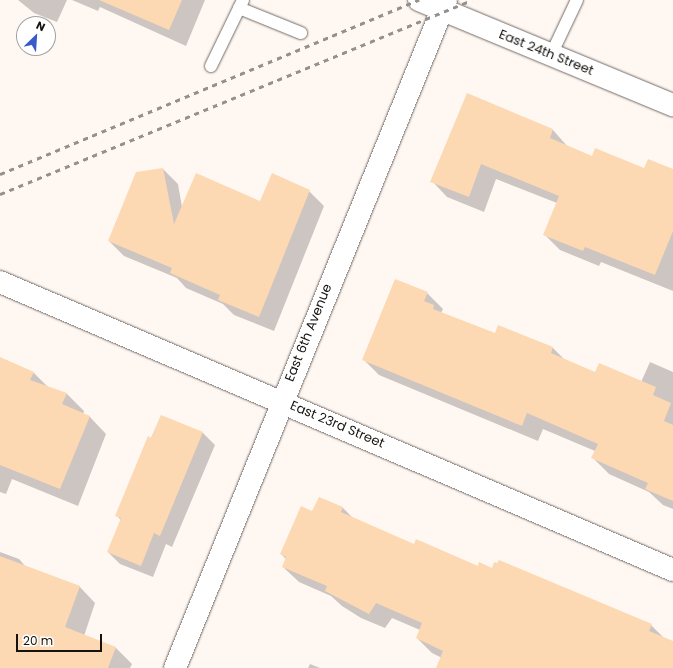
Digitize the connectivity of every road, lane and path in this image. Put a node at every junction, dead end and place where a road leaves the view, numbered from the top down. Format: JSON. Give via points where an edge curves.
{"nodes":[{"id":1,"x":420,"y":0,"type":"edge"},
{"id":2,"x":577,"y":0,"type":"edge"},
{"id":3,"x":241,"y":4,"type":"edge"},
{"id":4,"x":444,"y":5,"type":"edge"},
{"id":5,"x":301,"y":33,"type":"dead end"},
{"id":6,"x":551,"y":55,"type":"junction"},
{"id":7,"x":211,"y":66,"type":"dead end"},
{"id":8,"x":673,"y":105,"type":"edge"},
{"id":9,"x":0,"y":282,"type":"edge"},
{"id":10,"x":282,"y":401,"type":"junction"},
{"id":11,"x":673,"y":570,"type":"edge"},
{"id":12,"x":175,"y":668,"type":"edge"}],
"edges":[{"from":1,"to":4,"type":"street","name":"East 24th Street"},
{"from":2,"to":6,"type":"lane"},
{"from":3,"to":5,"type":"lane"},
{"from":3,"to":7,"type":"lane"},
{"from":4,"to":6,"type":"street","name":"East 24th Street"},
{"from":4,"to":10,"type":"street","name":"East 6th Avenue"},
{"from":6,"to":8,"type":"street","name":"East 24th Street"},
{"from":9,"to":10,"type":"street","name":"East 23rd Street"},
{"from":10,"to":11,"type":"street","name":"East 23rd Street"},
{"from":10,"to":12,"type":"street","name":"East 6th Avenue"}]}
